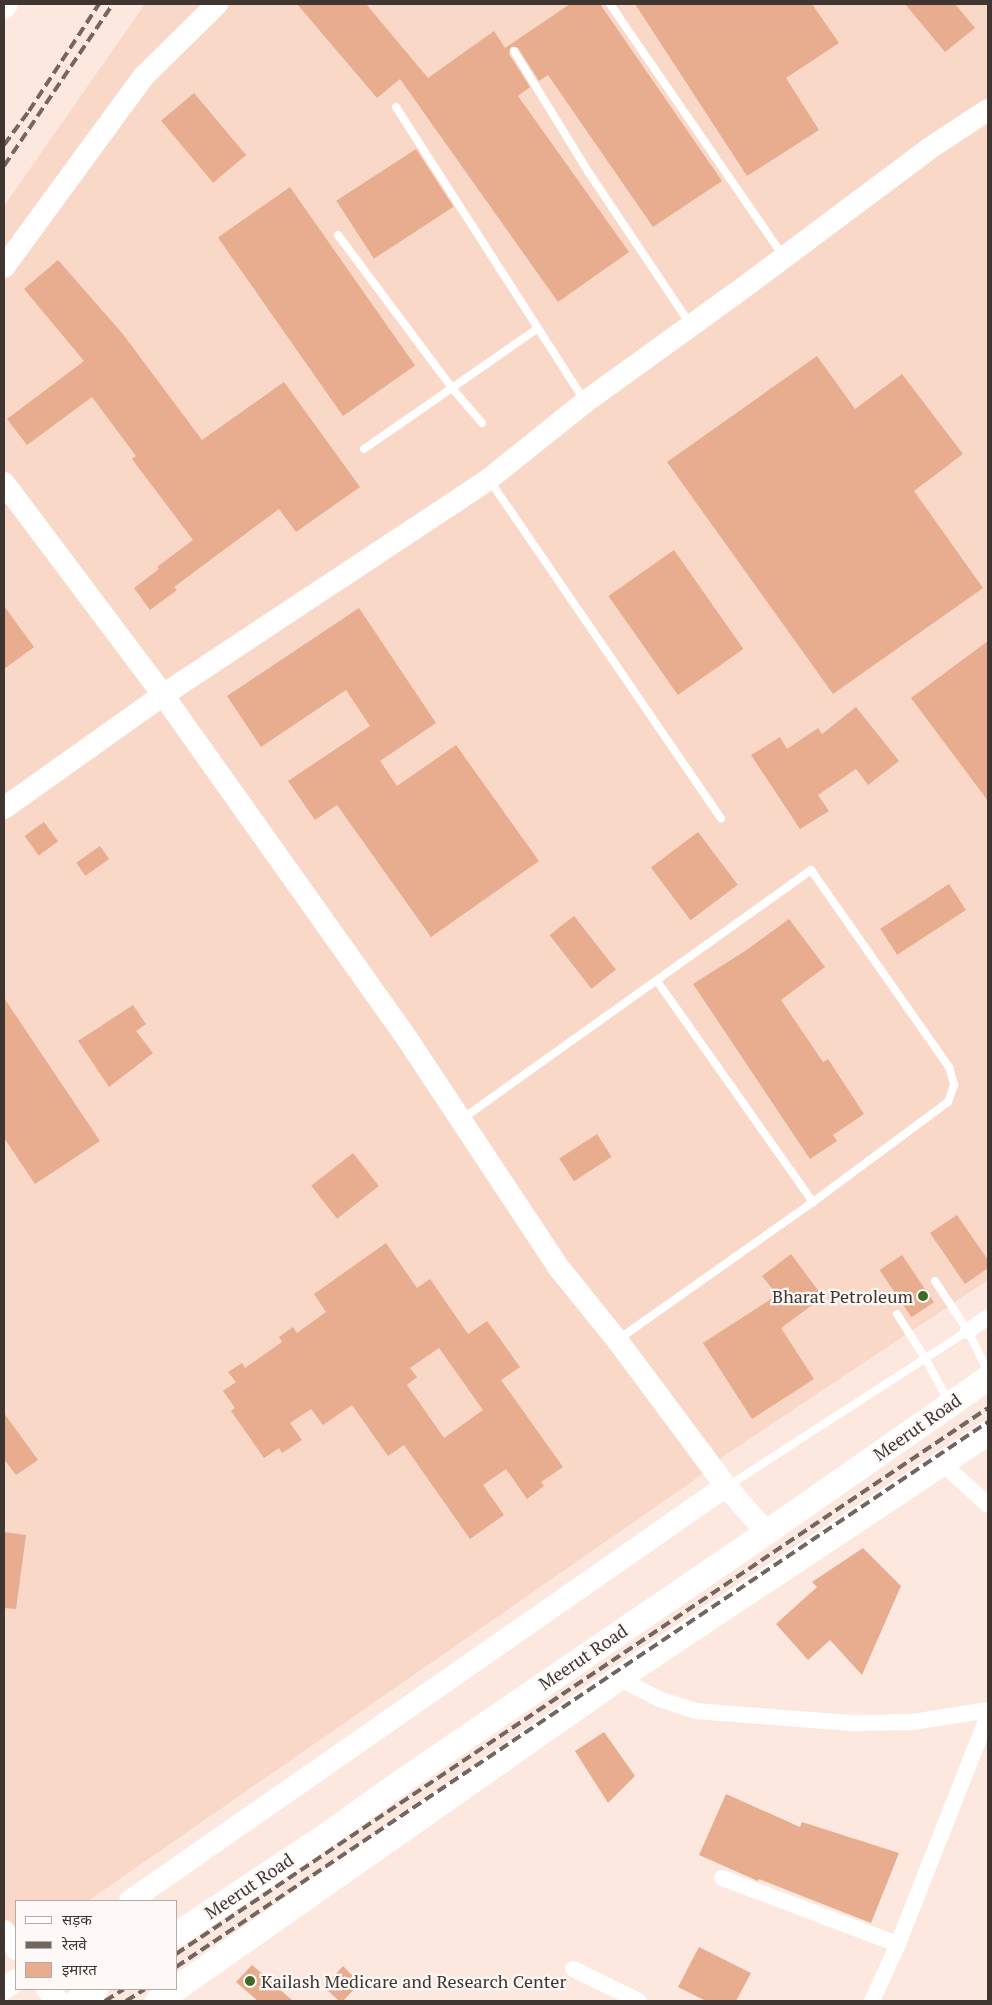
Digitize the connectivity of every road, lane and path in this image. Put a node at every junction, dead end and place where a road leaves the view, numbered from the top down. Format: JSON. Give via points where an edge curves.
{"nodes":[{"id":1,"x":7,"y":4,"type":"edge"},
{"id":2,"x":217,"y":4,"type":"edge"},
{"id":3,"x":610,"y":4,"type":"edge"},
{"id":4,"x":4,"y":8,"type":"edge"},
{"id":5,"x":514,"y":51,"type":"dead end"},
{"id":6,"x":396,"y":107,"type":"dead end"},
{"id":7,"x":988,"y":110,"type":"edge"},
{"id":8,"x":338,"y":235,"type":"dead end"},
{"id":9,"x":784,"y":258,"type":"junction"},
{"id":10,"x":4,"y":267,"type":"edge"},
{"id":11,"x":691,"y":325,"type":"junction"},
{"id":12,"x":538,"y":328,"type":"junction"},
{"id":13,"x":452,"y":388,"type":"junction"},
{"id":14,"x":585,"y":402,"type":"junction"},
{"id":15,"x":482,"y":423,"type":"dead end"},
{"id":16,"x":364,"y":449,"type":"dead end"},
{"id":17,"x":489,"y":479,"type":"junction"},
{"id":18,"x":4,"y":484,"type":"edge"},
{"id":19,"x":163,"y":695,"type":"junction"},
{"id":20,"x":4,"y":808,"type":"edge"},
{"id":21,"x":721,"y":818,"type":"dead end"},
{"id":22,"x":657,"y":981,"type":"junction"},
{"id":23,"x":459,"y":1120,"type":"junction"},
{"id":24,"x":813,"y":1202,"type":"junction"},
{"id":25,"x":936,"y":1281,"type":"dead end"},
{"id":26,"x":897,"y":1314,"type":"dead end"},
{"id":27,"x":988,"y":1317,"type":"edge"},
{"id":28,"x":968,"y":1331,"type":"junction"},
{"id":29,"x":617,"y":1340,"type":"junction"},
{"id":30,"x":925,"y":1358,"type":"junction"},
{"id":31,"x":988,"y":1372,"type":"edge"},
{"id":32,"x":988,"y":1377,"type":"edge"},
{"id":33,"x":950,"y":1404,"type":"junction"},
{"id":34,"x":988,"y":1432,"type":"edge"},
{"id":35,"x":942,"y":1463,"type":"junction"},
{"id":36,"x":726,"y":1486,"type":"junction"},
{"id":37,"x":988,"y":1505,"type":"edge"},
{"id":38,"x":766,"y":1532,"type":"junction"},
{"id":39,"x":791,"y":1564,"type":"junction"},
{"id":40,"x":618,"y":1678,"type":"junction"},
{"id":41,"x":988,"y":1710,"type":"edge"},
{"id":42,"x":988,"y":1716,"type":"edge"},
{"id":43,"x":722,"y":1878,"type":"dead end"},
{"id":44,"x":131,"y":1900,"type":"edge"},
{"id":45,"x":4,"y":1931,"type":"edge"},
{"id":46,"x":178,"y":1933,"type":"edge"},
{"id":47,"x":898,"y":1944,"type":"junction"},
{"id":48,"x":15,"y":1948,"type":"edge"},
{"id":49,"x":573,"y":1969,"type":"dead end"},
{"id":50,"x":15,"y":1981,"type":"edge"},
{"id":51,"x":178,"y":1988,"type":"edge"},
{"id":52,"x":4,"y":1989,"type":"edge"},
{"id":53,"x":48,"y":1990,"type":"edge"},
{"id":54,"x":93,"y":1990,"type":"edge"},
{"id":55,"x":58,"y":2001,"type":"edge"},
{"id":56,"x":76,"y":2001,"type":"edge"},
{"id":57,"x":639,"y":2001,"type":"edge"},
{"id":58,"x":872,"y":2001,"type":"edge"}],
"edges":[{"from":1,"to":4,"type":"street"},
{"from":2,"to":10,"type":"street","via":[[144,76]]},
{"from":3,"to":9,"type":"lane"},
{"from":5,"to":11,"type":"lane","via":[[589,173]]},
{"from":6,"to":12,"type":"lane"},
{"from":7,"to":9,"type":"street","via":[[930,148]]},
{"from":8,"to":13,"type":"lane"},
{"from":9,"to":11,"type":"street"},
{"from":11,"to":14,"type":"street"},
{"from":12,"to":13,"type":"lane"},
{"from":12,"to":14,"type":"lane"},
{"from":13,"to":15,"type":"lane"},
{"from":13,"to":16,"type":"lane"},
{"from":14,"to":17,"type":"street"},
{"from":17,"to":19,"type":"street"},
{"from":17,"to":21,"type":"lane"},
{"from":18,"to":19,"type":"street"},
{"from":19,"to":20,"type":"street"},
{"from":19,"to":23,"type":"street","via":[[404,1034]]},
{"from":22,"to":23,"type":"lane"},
{"from":22,"to":24,"type":"lane"},
{"from":22,"to":24,"type":"lane","via":[[811,870],[950,1067],[954,1085],[948,1102],[934,1114]]},
{"from":23,"to":29,"type":"street","via":[[559,1268]]},
{"from":24,"to":29,"type":"lane"},
{"from":25,"to":28,"type":"lane"},
{"from":26,"to":30,"type":"lane"},
{"from":27,"to":28,"type":"street"},
{"from":28,"to":30,"type":"lane"},
{"from":28,"to":31,"type":"lane"},
{"from":29,"to":36,"type":"street"},
{"from":30,"to":33,"type":"lane"},
{"from":30,"to":36,"type":"lane"},
{"from":32,"to":33,"type":"main road","name":"Meerut Road"},
{"from":33,"to":38,"type":"main road","name":"Meerut Road"},
{"from":34,"to":35,"type":"main road"},
{"from":35,"to":37,"type":"street"},
{"from":35,"to":39,"type":"main road"},
{"from":36,"to":38,"type":"street"},
{"from":36,"to":44,"type":"street"},
{"from":38,"to":39,"type":"main road"},
{"from":38,"to":46,"type":"main road","name":"Meerut Road"},
{"from":39,"to":40,"type":"main road"},
{"from":40,"to":41,"type":"street","via":[[659,1699],[695,1711],[852,1723],[913,1722]]},
{"from":40,"to":51,"type":"main road"},
{"from":42,"to":47,"type":"street"},
{"from":43,"to":47,"type":"street"},
{"from":45,"to":48,"type":"street"},
{"from":47,"to":58,"type":"street"},
{"from":49,"to":57,"type":"street"},
{"from":50,"to":52,"type":"street"},
{"from":53,"to":55,"type":"street"},
{"from":54,"to":56,"type":"main road"}]}
